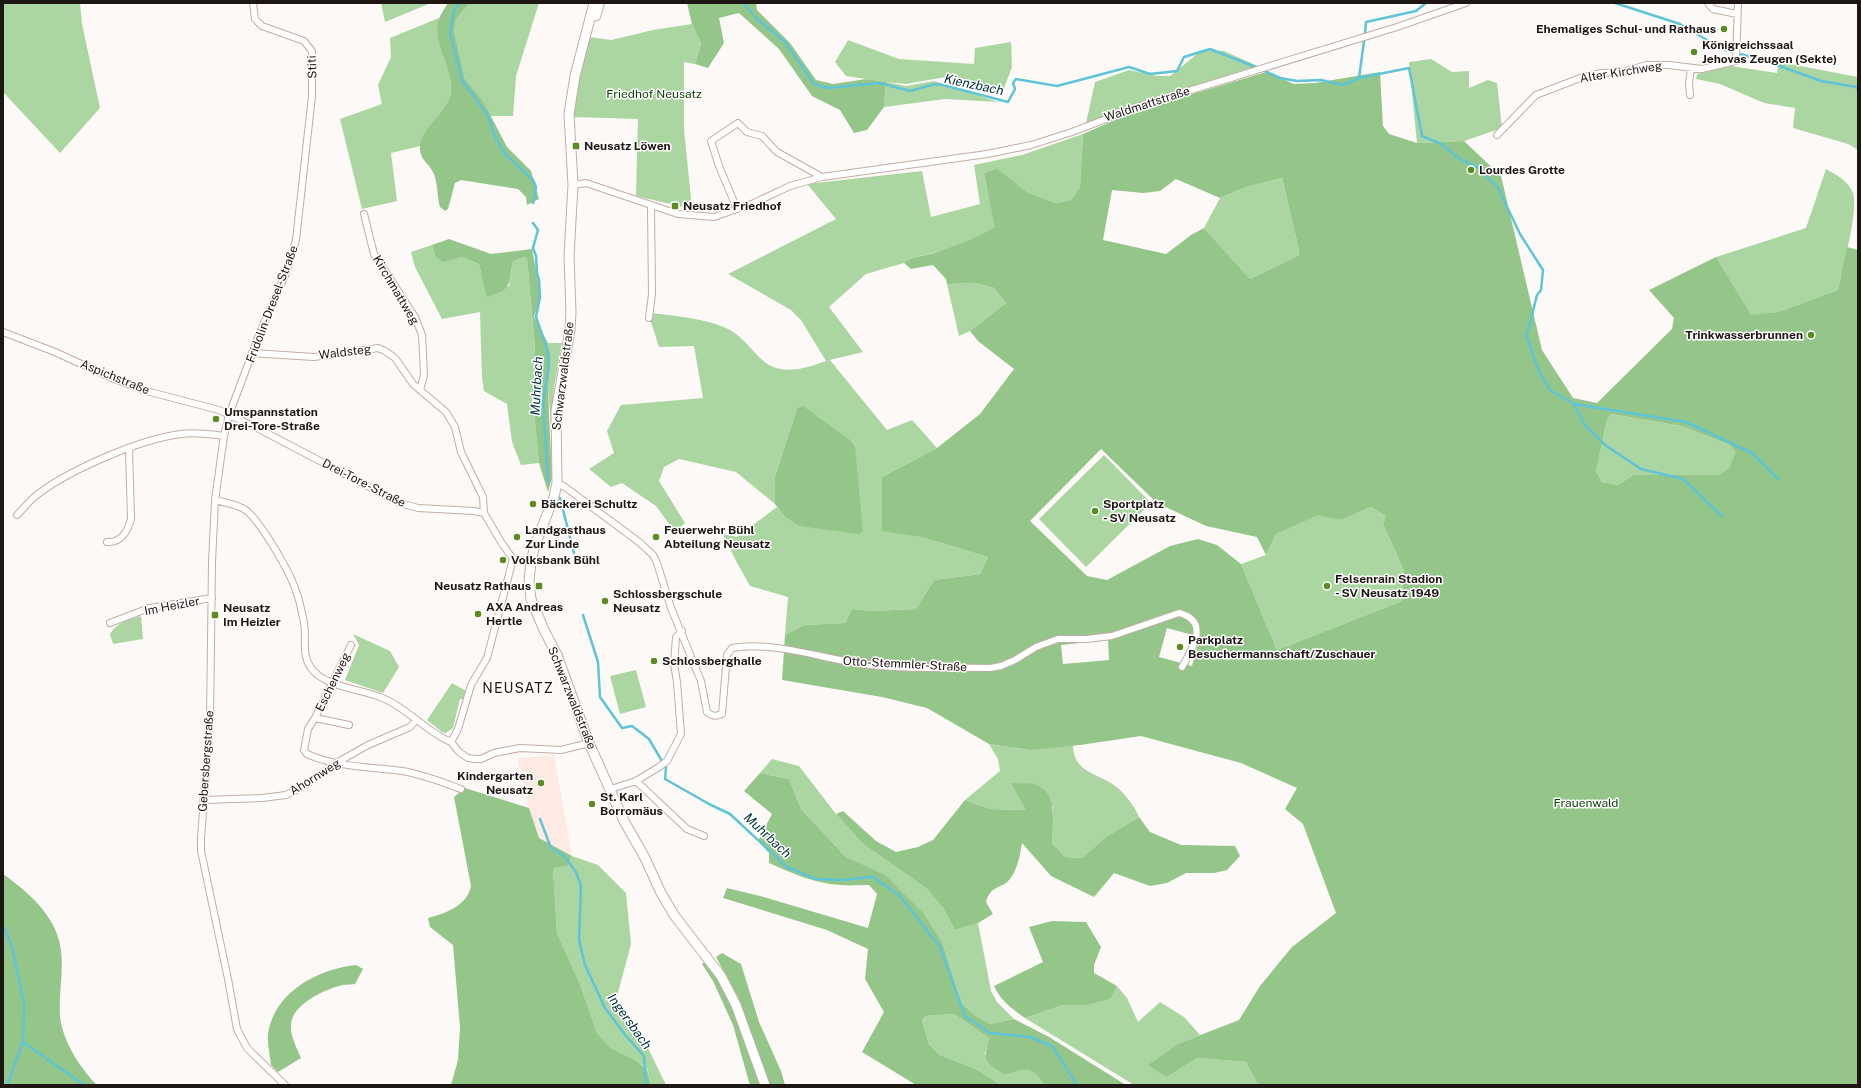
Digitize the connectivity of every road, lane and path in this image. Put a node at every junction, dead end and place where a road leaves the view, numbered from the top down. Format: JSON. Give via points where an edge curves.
{"nodes":[{"id":1,"x":253,"y":3,"type":"edge"},
{"id":2,"x":594,"y":3,"type":"edge"},
{"id":3,"x":601,"y":3,"type":"edge"},
{"id":4,"x":1466,"y":3,"type":"edge"},
{"id":5,"x":1708,"y":3,"type":"edge"},
{"id":6,"x":1738,"y":3,"type":"edge"},
{"id":7,"x":1737,"y":14,"type":"junction"},
{"id":8,"x":590,"y":18,"type":"junction"},
{"id":9,"x":1692,"y":68,"type":"junction"},
{"id":10,"x":1690,"y":95,"type":"dead end"},
{"id":11,"x":1497,"y":135,"type":"dead end"},
{"id":12,"x":305,"y":167,"type":"joint"},
{"id":13,"x":822,"y":177,"type":"junction"},
{"id":14,"x":573,"y":185,"type":"junction"},
{"id":15,"x":651,"y":206,"type":"junction"},
{"id":16,"x":737,"y":209,"type":"junction"},
{"id":17,"x":364,"y":214,"type":"dead end"},
{"id":18,"x":648,"y":318,"type":"dead end"},
{"id":19,"x":3,"y":332,"type":"edge"},
{"id":20,"x":252,"y":353,"type":"junction"},
{"id":21,"x":420,"y":390,"type":"junction"},
{"id":22,"x":229,"y":415,"type":"junction"},
{"id":23,"x":224,"y":436,"type":"junction"},
{"id":24,"x":129,"y":449,"type":"junction"},
{"id":25,"x":557,"y":484,"type":"junction"},
{"id":26,"x":216,"y":500,"type":"junction"},
{"id":27,"x":484,"y":513,"type":"junction"},
{"id":28,"x":17,"y":515,"type":"dead end"},
{"id":29,"x":108,"y":542,"type":"dead end"},
{"id":30,"x":513,"y":559,"type":"junction"},
{"id":31,"x":531,"y":562,"type":"junction"},
{"id":32,"x":212,"y":598,"type":"junction"},
{"id":33,"x":110,"y":623,"type":"dead end"},
{"id":34,"x":682,"y":631,"type":"junction"},
{"id":35,"x":351,"y":645,"type":"dead end"},
{"id":36,"x":1182,"y":667,"type":"dead end"},
{"id":37,"x":333,"y":683,"type":"junction"},
{"id":38,"x":315,"y":718,"type":"junction"},
{"id":39,"x":416,"y":720,"type":"junction"},
{"id":40,"x":349,"y":725,"type":"dead end"},
{"id":41,"x":451,"y":742,"type":"junction"},
{"id":42,"x":589,"y":744,"type":"junction"},
{"id":43,"x":338,"y":762,"type":"junction"},
{"id":44,"x":636,"y":781,"type":"junction"},
{"id":45,"x":461,"y":789,"type":"dead end"},
{"id":46,"x":611,"y":789,"type":"junction"},
{"id":47,"x":203,"y":800,"type":"junction"},
{"id":48,"x":704,"y":836,"type":"dead end"},
{"id":49,"x":285,"y":1085,"type":"edge"},
{"id":50,"x":765,"y":1085,"type":"edge"}],
"edges":[{"from":1,"to":12,"type":"street","name":"Stiti","via":[[255,19],[262,26],[304,41],[312,50],[312,96]]},
{"from":2,"to":8,"type":"main road","name":"Schwarzwaldstraße"},
{"from":3,"to":8,"type":"street","name":"Schwarzwaldstraße","via":[[597,17]]},
{"from":4,"to":13,"type":"street","name":"Waldmattstraße","via":[[1390,30],[1146,104],[1031,145],[987,154]]},
{"from":5,"to":7,"type":"street","via":[[1713,9]]},
{"from":6,"to":7,"type":"street"},
{"from":7,"to":9,"type":"street","name":"Alter Kirchweg","via":[[1736,61],[1702,69]]},
{"from":8,"to":14,"type":"main road","name":"Schwarzwaldstraße","via":[[575,76],[569,114]]},
{"from":9,"to":10,"type":"street"},
{"from":9,"to":11,"type":"street","name":"Alter Kirchweg","via":[[1657,64],[1580,78],[1536,95]]},
{"from":12,"to":20,"type":"street","name":"Fridolin-Dresel-Straße","via":[[292,257]]},
{"from":13,"to":16,"type":"street","name":"Waldmattstraße","via":[[790,186]]},
{"from":13,"to":16,"type":"street","via":[[777,152],[762,136],[747,132],[738,123],[710,141]]},
{"from":14,"to":15,"type":"street","name":"Waldmattstraße","via":[[586,183]]},
{"from":14,"to":25,"type":"main road","name":"Schwarzwaldstraße","via":[[569,256],[570,330],[556,411]]},
{"from":15,"to":16,"type":"street","name":"Waldmattstraße","via":[[686,216],[702,217],[714,217]]},
{"from":15,"to":18,"type":"street","via":[[652,294]]},
{"from":17,"to":21,"type":"street","name":"Kirchmattweg","via":[[374,254],[414,317],[422,335],[424,375]]},
{"from":19,"to":22,"type":"street","name":"Aspichstraße","via":[[55,352],[114,380]]},
{"from":20,"to":21,"type":"street","name":"Waldsteg","via":[[314,357],[378,348],[395,358]]},
{"from":20,"to":22,"type":"street","name":"Fridolin-Dresel-Straße"},
{"from":21,"to":27,"type":"street","name":"Waldsteg","via":[[446,412],[455,427],[461,452],[483,497]]},
{"from":22,"to":23,"type":"street","name":"Gebersbergstraße"},
{"from":22,"to":27,"type":"street","name":"Drei-Tore-Straße","via":[[400,503],[418,508]]},
{"from":23,"to":24,"type":"street","via":[[183,433],[152,440]]},
{"from":23,"to":26,"type":"street","name":"Gebersbergstraße"},
{"from":24,"to":28,"type":"street","via":[[53,484]]},
{"from":24,"to":29,"type":"street","via":[[129,529],[114,543]]},
{"from":25,"to":31,"type":"main road","name":"Schwarzwaldstraße"},
{"from":25,"to":34,"type":"street","name":"Otto-Stemmler-Straße","via":[[565,487],[648,549],[657,563],[671,608]]},
{"from":26,"to":32,"type":"street","name":"Gebersbergstraße"},
{"from":26,"to":37,"type":"street","via":[[247,511],[275,551],[296,589],[304,626],[305,655],[311,668]]},
{"from":27,"to":30,"type":"street"},
{"from":30,"to":31,"type":"street"},
{"from":30,"to":41,"type":"street","via":[[487,658],[471,685]]},
{"from":31,"to":42,"type":"main road","name":"Schwarzwaldstraße","via":[[529,581],[532,604],[557,655]]},
{"from":32,"to":33,"type":"street","name":"Im Heizler","via":[[149,608]]},
{"from":32,"to":47,"type":"street","name":"Gebersbergstraße","via":[[210,720]]},
{"from":34,"to":36,"type":"street","name":"Otto-Stemmler-Straße","via":[[701,681],[707,712],[716,716],[722,714],[723,709],[727,655],[732,648],[749,645],[864,664],[990,668],[1008,663],[1036,646],[1058,639],[1112,636],[1180,613],[1190,616],[1198,630]]},
{"from":34,"to":44,"type":"street","via":[[676,637],[674,664],[680,734],[667,761]]},
{"from":35,"to":37,"type":"street","name":"Eschenweg"},
{"from":37,"to":38,"type":"street","name":"Eschenweg"},
{"from":37,"to":39,"type":"street","via":[[386,699]]},
{"from":38,"to":40,"type":"street","name":"Eschenweg"},
{"from":38,"to":43,"type":"street","name":"Eschenweg","via":[[308,728],[304,750],[312,756]]},
{"from":39,"to":41,"type":"street"},
{"from":39,"to":43,"type":"street","name":"Ahornweg","via":[[410,727],[368,745]]},
{"from":41,"to":42,"type":"street","via":[[459,752],[475,759],[520,748],[561,750]]},
{"from":42,"to":46,"type":"main road","name":"Schwarzwaldstraße"},
{"from":43,"to":45,"type":"street","via":[[403,771]]},
{"from":43,"to":47,"type":"street","name":"Ahornweg","via":[[304,786],[286,795]]},
{"from":44,"to":46,"type":"street"},
{"from":44,"to":48,"type":"street","via":[[687,829]]},
{"from":46,"to":50,"type":"main road","name":"Schwarzwaldstraße","via":[[624,821],[661,893],[721,976],[736,1005]]},
{"from":47,"to":49,"type":"street","name":"Gebersbergstraße","via":[[201,851],[228,978],[235,1025],[247,1048]]}]}
